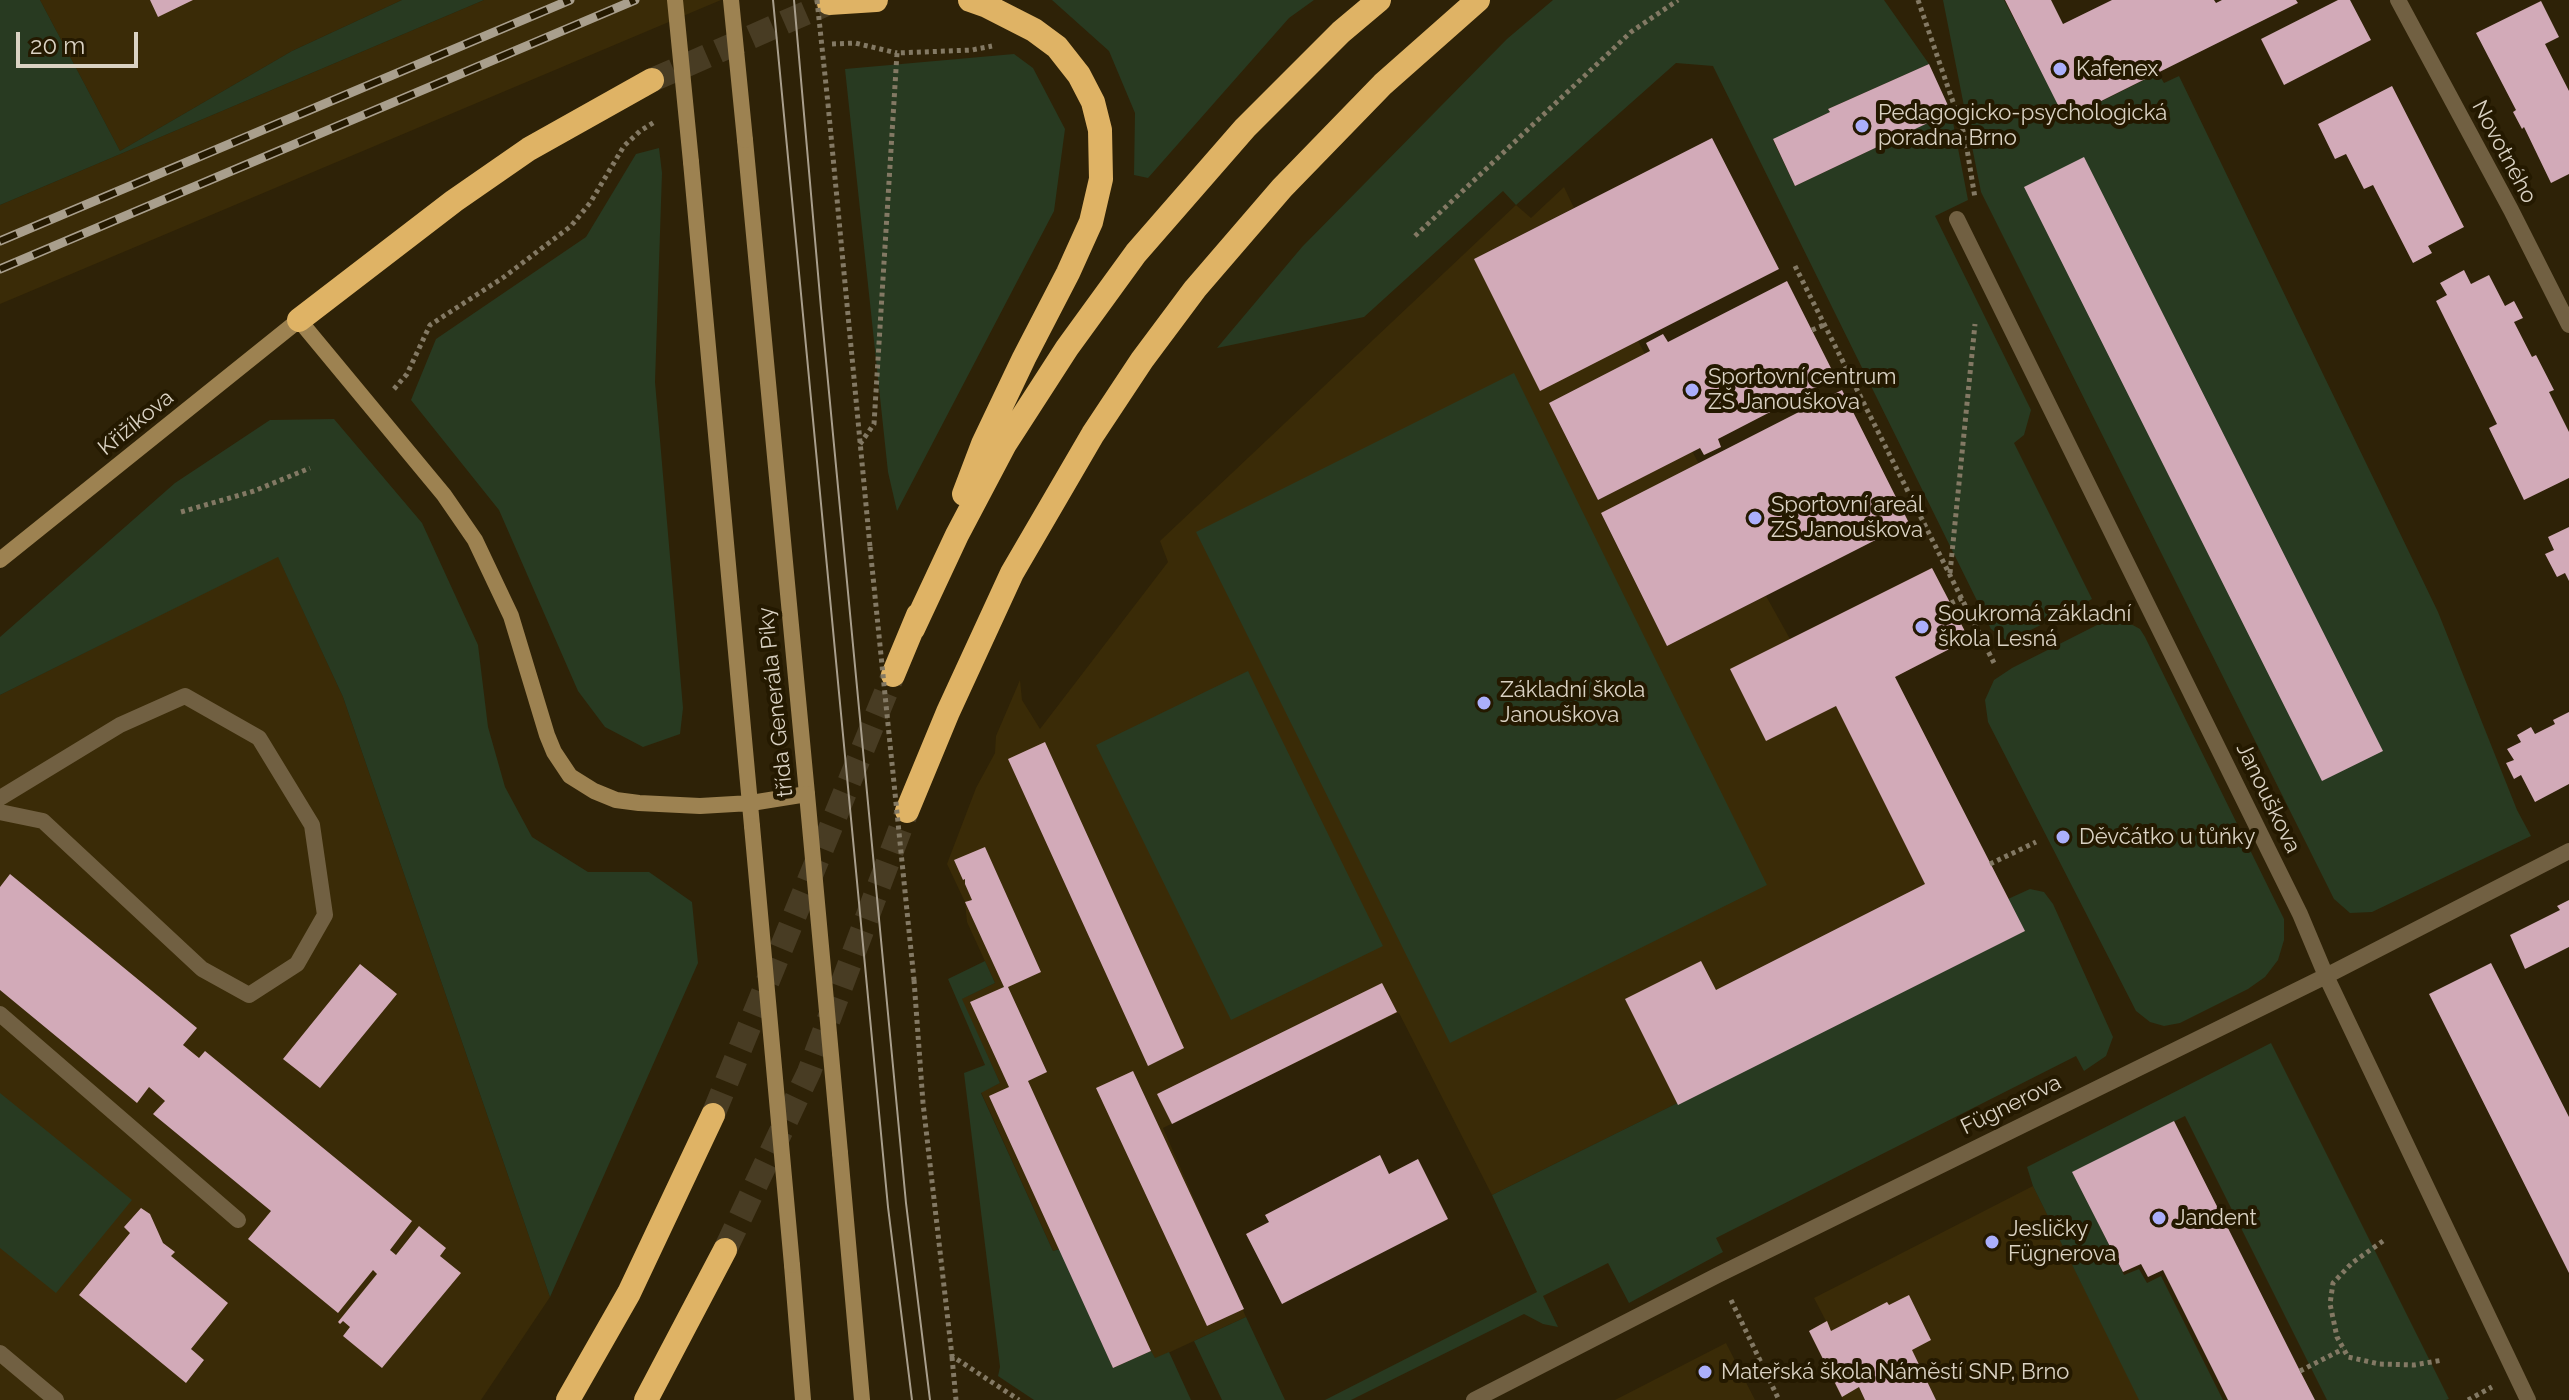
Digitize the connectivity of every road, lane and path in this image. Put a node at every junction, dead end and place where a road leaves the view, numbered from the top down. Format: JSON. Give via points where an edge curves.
{"nodes":[{"id":1,"x":675,"y":0,"type":"edge"},
{"id":2,"x":731,"y":0,"type":"edge"},
{"id":3,"x":817,"y":0,"type":"edge"},
{"id":4,"x":833,"y":0,"type":"edge"},
{"id":5,"x":876,"y":0,"type":"edge"},
{"id":6,"x":970,"y":0,"type":"edge"},
{"id":7,"x":1379,"y":0,"type":"edge"},
{"id":8,"x":1478,"y":0,"type":"edge"},
{"id":9,"x":1678,"y":0,"type":"edge"},
{"id":10,"x":1918,"y":0,"type":"edge"},
{"id":11,"x":2398,"y":0,"type":"edge"},
{"id":12,"x":1010,"y":16,"type":"junction"},
{"id":13,"x":832,"y":44,"type":"dead end"},
{"id":14,"x":897,"y":53,"type":"junction"},
{"id":15,"x":652,"y":80,"type":"tunnel mouth"},
{"id":16,"x":656,"y":121,"type":"dead end"},
{"id":17,"x":1957,"y":219,"type":"joint"},
{"id":18,"x":1415,"y":236,"type":"dead end"},
{"id":19,"x":1795,"y":266,"type":"dead end"},
{"id":20,"x":1981,"y":267,"type":"junction"},
{"id":21,"x":299,"y":320,"type":"junction"},
{"id":22,"x":1824,"y":325,"type":"junction"},
{"id":23,"x":2569,"y":325,"type":"edge"},
{"id":24,"x":1812,"y":330,"type":"dead end"},
{"id":25,"x":394,"y":389,"type":"dead end"},
{"id":26,"x":860,"y":444,"type":"junction"},
{"id":27,"x":310,"y":468,"type":"dead end"},
{"id":28,"x":181,"y":512,"type":"dead end"},
{"id":29,"x":0,"y":560,"type":"edge"},
{"id":30,"x":1950,"y":575,"type":"junction"},
{"id":31,"x":1962,"y":598,"type":"junction"},
{"id":32,"x":1951,"y":603,"type":"dead end"},
{"id":33,"x":913,"y":629,"type":"junction"},
{"id":34,"x":1995,"y":665,"type":"dead end"},
{"id":35,"x":893,"y":675,"type":"tunnel mouth"},
{"id":36,"x":807,"y":794,"type":"junction"},
{"id":37,"x":0,"y":798,"type":"edge"},
{"id":38,"x":757,"y":802,"type":"junction"},
{"id":39,"x":907,"y":811,"type":"tunnel mouth"},
{"id":40,"x":0,"y":812,"type":"edge"},
{"id":41,"x":2036,"y":842,"type":"dead end"},
{"id":42,"x":2569,"y":851,"type":"edge"},
{"id":43,"x":1990,"y":864,"type":"dead end"},
{"id":44,"x":2326,"y":976,"type":"junction"},
{"id":45,"x":0,"y":1014,"type":"edge"},
{"id":46,"x":713,"y":1115,"type":"tunnel mouth"},
{"id":47,"x":238,"y":1220,"type":"dead end"},
{"id":48,"x":2383,"y":1241,"type":"dead end"},
{"id":49,"x":725,"y":1250,"type":"tunnel mouth"},
{"id":50,"x":1718,"y":1275,"type":"junction"},
{"id":51,"x":2343,"y":1349,"type":"junction"},
{"id":52,"x":0,"y":1353,"type":"edge"},
{"id":53,"x":952,"y":1356,"type":"junction"},
{"id":54,"x":2443,"y":1360,"type":"dead end"},
{"id":55,"x":2300,"y":1371,"type":"dead end"},
{"id":56,"x":56,"y":1400,"type":"edge"},
{"id":57,"x":568,"y":1400,"type":"edge"},
{"id":58,"x":646,"y":1400,"type":"edge"},
{"id":59,"x":803,"y":1400,"type":"edge"},
{"id":60,"x":862,"y":1400,"type":"edge"},
{"id":61,"x":956,"y":1400,"type":"edge"},
{"id":62,"x":1019,"y":1400,"type":"edge"},
{"id":63,"x":1474,"y":1400,"type":"edge"},
{"id":64,"x":1779,"y":1400,"type":"edge"},
{"id":65,"x":2528,"y":1400,"type":"edge"}],
"edges":[{"from":1,"to":38,"type":"main road","name":"třída Generála Píky","bridge":true},
{"from":2,"to":36,"type":"main road","name":"třída Generála Píky","bridge":true},
{"from":3,"to":26,"type":"path","bridge":true},
{"from":4,"to":5,"type":"highway","via":[[829,3]]},
{"from":6,"to":12,"type":"highway"},
{"from":7,"to":33,"type":"highway","via":[[1245,128],[1136,253],[1005,444]]},
{"from":8,"to":39,"type":"highway","via":[[1383,84],[1282,188],[1142,360],[1012,573]]},
{"from":9,"to":18,"type":"path","via":[[1621,40]]},
{"from":10,"to":17,"type":"path","via":[[1965,137],[1977,206]]},
{"from":11,"to":23,"type":"street","name":"Novotného"},
{"from":12,"to":14,"type":"path","via":[[992,47]]},
{"from":12,"to":33,"type":"highway","via":[[1057,47],[1079,75],[1100,130],[1101,179],[1091,222],[983,444]]},
{"from":13,"to":14,"type":"path","via":[[855,43]]},
{"from":14,"to":26,"type":"path","via":[[874,424]]},
{"from":15,"to":21,"type":"highway","via":[[529,149]]},
{"from":16,"to":25,"type":"path","via":[[624,146],[571,226],[430,325]]},
{"from":17,"to":20,"type":"street","name":"Janouškova"},
{"from":19,"to":22,"type":"path"},
{"from":20,"to":30,"type":"path"},
{"from":20,"to":44,"type":"street","name":"Janouškova"},
{"from":21,"to":29,"type":"main road","name":"Křižíkova"},
{"from":21,"to":38,"type":"main road","via":[[467,527],[511,616],[547,735],[570,776],[616,800],[700,806]]},
{"from":22,"to":24,"type":"path"},
{"from":22,"to":30,"type":"path"},
{"from":26,"to":53,"type":"path","bridge":true},
{"from":27,"to":28,"type":"path"},
{"from":30,"to":31,"type":"path"},
{"from":31,"to":32,"type":"path"},
{"from":31,"to":34,"type":"path"},
{"from":33,"to":35,"type":"highway"},
{"from":36,"to":38,"type":"main road"},
{"from":36,"to":60,"type":"main road","name":"třída Generála Píky","bridge":true},
{"from":37,"to":40,"type":"street","via":[[120,725],[185,696],[259,738],[312,825],[325,915],[297,964],[249,995],[202,969],[43,821]]},
{"from":38,"to":59,"type":"main road","name":"třída Generála Píky","bridge":true,"via":[[752,826]]},
{"from":41,"to":43,"type":"path"},
{"from":42,"to":44,"type":"street","name":"Fügnerova"},
{"from":44,"to":50,"type":"street","name":"Fügnerova"},
{"from":44,"to":65,"type":"street","name":"Janouškova"},
{"from":45,"to":47,"type":"street"},
{"from":46,"to":57,"type":"highway","via":[[629,1293]]},
{"from":48,"to":51,"type":"path","via":[[2333,1283],[2330,1304]]},
{"from":49,"to":58,"type":"highway"},
{"from":50,"to":63,"type":"street","name":"Fügnerova"},
{"from":50,"to":64,"type":"path"},
{"from":51,"to":54,"type":"path","via":[[2348,1357],[2379,1364]]},
{"from":51,"to":55,"type":"path"},
{"from":52,"to":56,"type":"street"},
{"from":53,"to":61,"type":"path"},
{"from":53,"to":62,"type":"path"}]}
